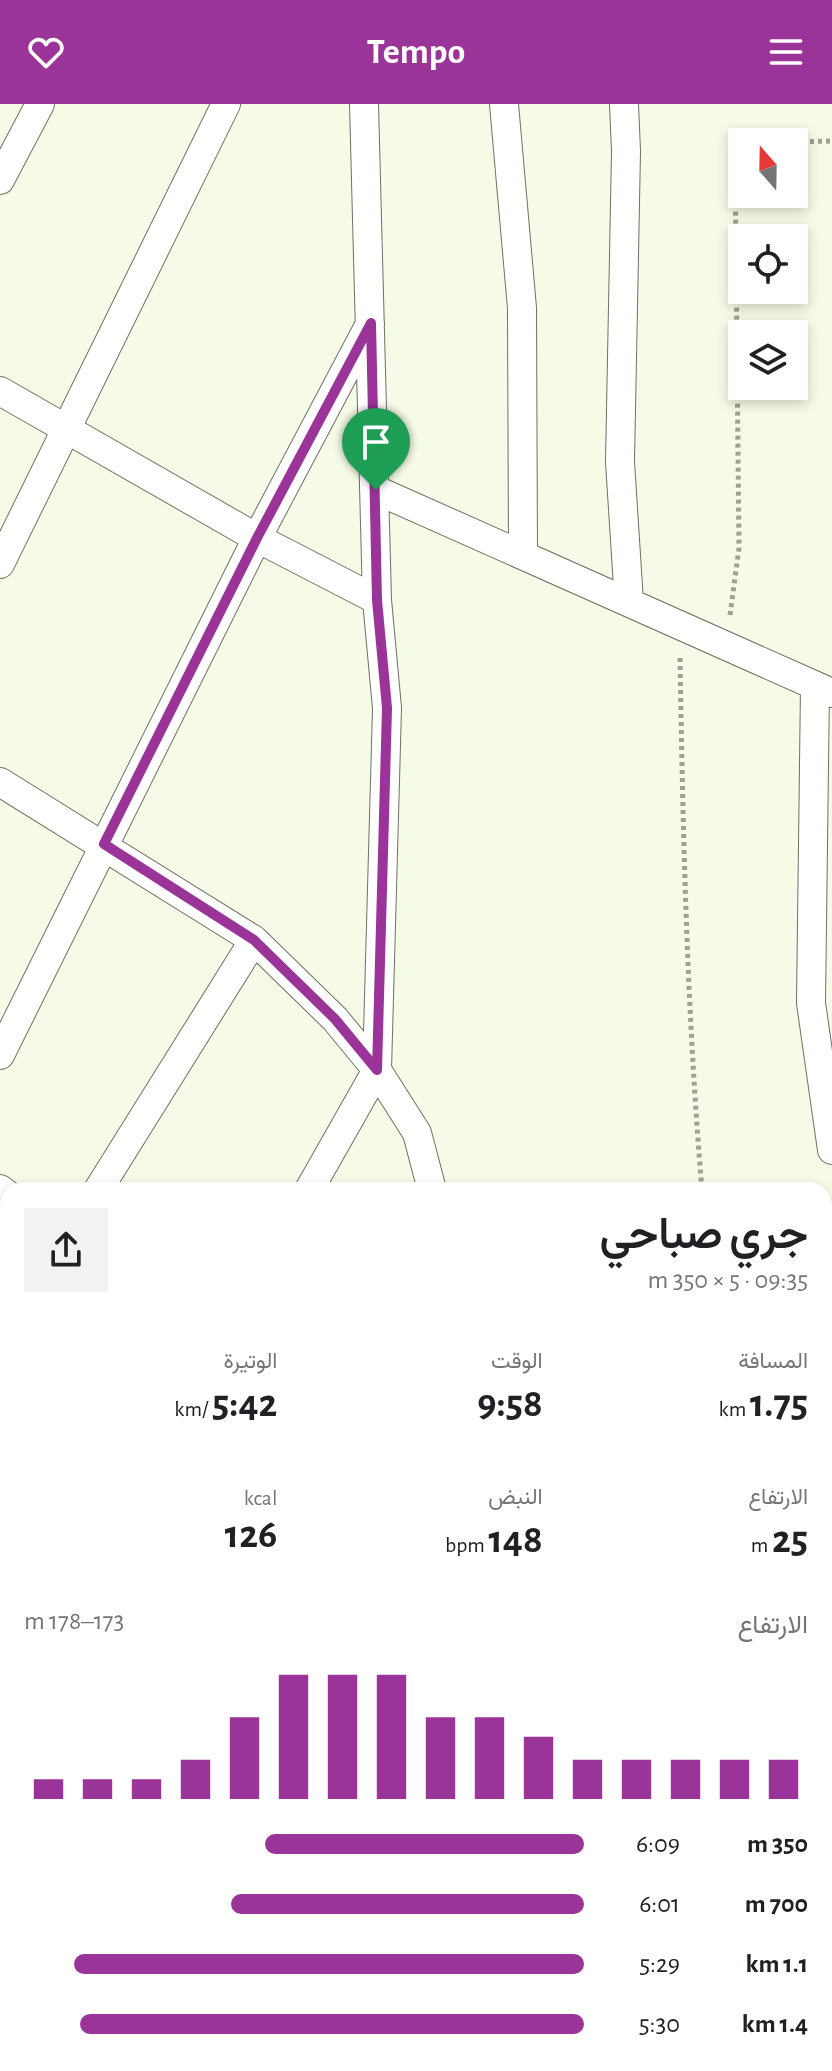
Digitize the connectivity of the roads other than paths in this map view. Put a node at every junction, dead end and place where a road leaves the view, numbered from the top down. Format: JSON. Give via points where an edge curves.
{"nodes":[{"id":1,"x":40,"y":104,"type":"edge"},
{"id":2,"x":226,"y":104,"type":"edge"},
{"id":3,"x":364,"y":104,"type":"edge"},
{"id":4,"x":504,"y":104,"type":"edge"},
{"id":5,"x":624,"y":104,"type":"edge"},
{"id":6,"x":0,"y":180,"type":"edge"},
{"id":7,"x":371,"y":323,"type":"junction"},
{"id":8,"x":0,"y":391,"type":"edge"},
{"id":9,"x":66,"y":432,"type":"junction"},
{"id":10,"x":376,"y":490,"type":"junction"},
{"id":11,"x":257,"y":538,"type":"junction"},
{"id":12,"x":523,"y":555,"type":"junction"},
{"id":13,"x":0,"y":564,"type":"edge"},
{"id":14,"x":377,"y":600,"type":"junction"},
{"id":15,"x":629,"y":602,"type":"junction"},
{"id":16,"x":823,"y":690,"type":"edge"},
{"id":17,"x":0,"y":782,"type":"edge"},
{"id":18,"x":104,"y":844,"type":"junction"},
{"id":19,"x":254,"y":940,"type":"junction"},
{"id":20,"x":0,"y":1055,"type":"edge"},
{"id":21,"x":377,"y":1070,"type":"junction"},
{"id":22,"x":832,"y":1150,"type":"edge"},
{"id":23,"x":103,"y":1182,"type":"edge"},
{"id":24,"x":314,"y":1182,"type":"edge"},
{"id":25,"x":430,"y":1182,"type":"edge"}],
"edges":[{"from":1,"to":6,"type":"street"},
{"from":2,"to":9,"type":"street"},
{"from":3,"to":7,"type":"street"},
{"from":4,"to":12,"type":"street","via":[[522,308]]},
{"from":5,"to":15,"type":"street","via":[[620,462]]},
{"from":7,"to":10,"type":"street"},
{"from":7,"to":11,"type":"street"},
{"from":8,"to":9,"type":"street"},
{"from":9,"to":11,"type":"street"},
{"from":9,"to":13,"type":"street"},
{"from":10,"to":12,"type":"street"},
{"from":10,"to":14,"type":"street"},
{"from":11,"to":14,"type":"street"},
{"from":11,"to":18,"type":"street"},
{"from":12,"to":15,"type":"street"},
{"from":14,"to":21,"type":"street","via":[[387,708]]},
{"from":15,"to":16,"type":"street"},
{"from":16,"to":22,"type":"street","via":[[811,1003]]},
{"from":17,"to":18,"type":"street"},
{"from":18,"to":19,"type":"street"},
{"from":18,"to":20,"type":"street"},
{"from":19,"to":21,"type":"street","via":[[335,1019]]},
{"from":19,"to":23,"type":"street"},
{"from":21,"to":24,"type":"street"},
{"from":21,"to":25,"type":"street","via":[[417,1133]]}]}
